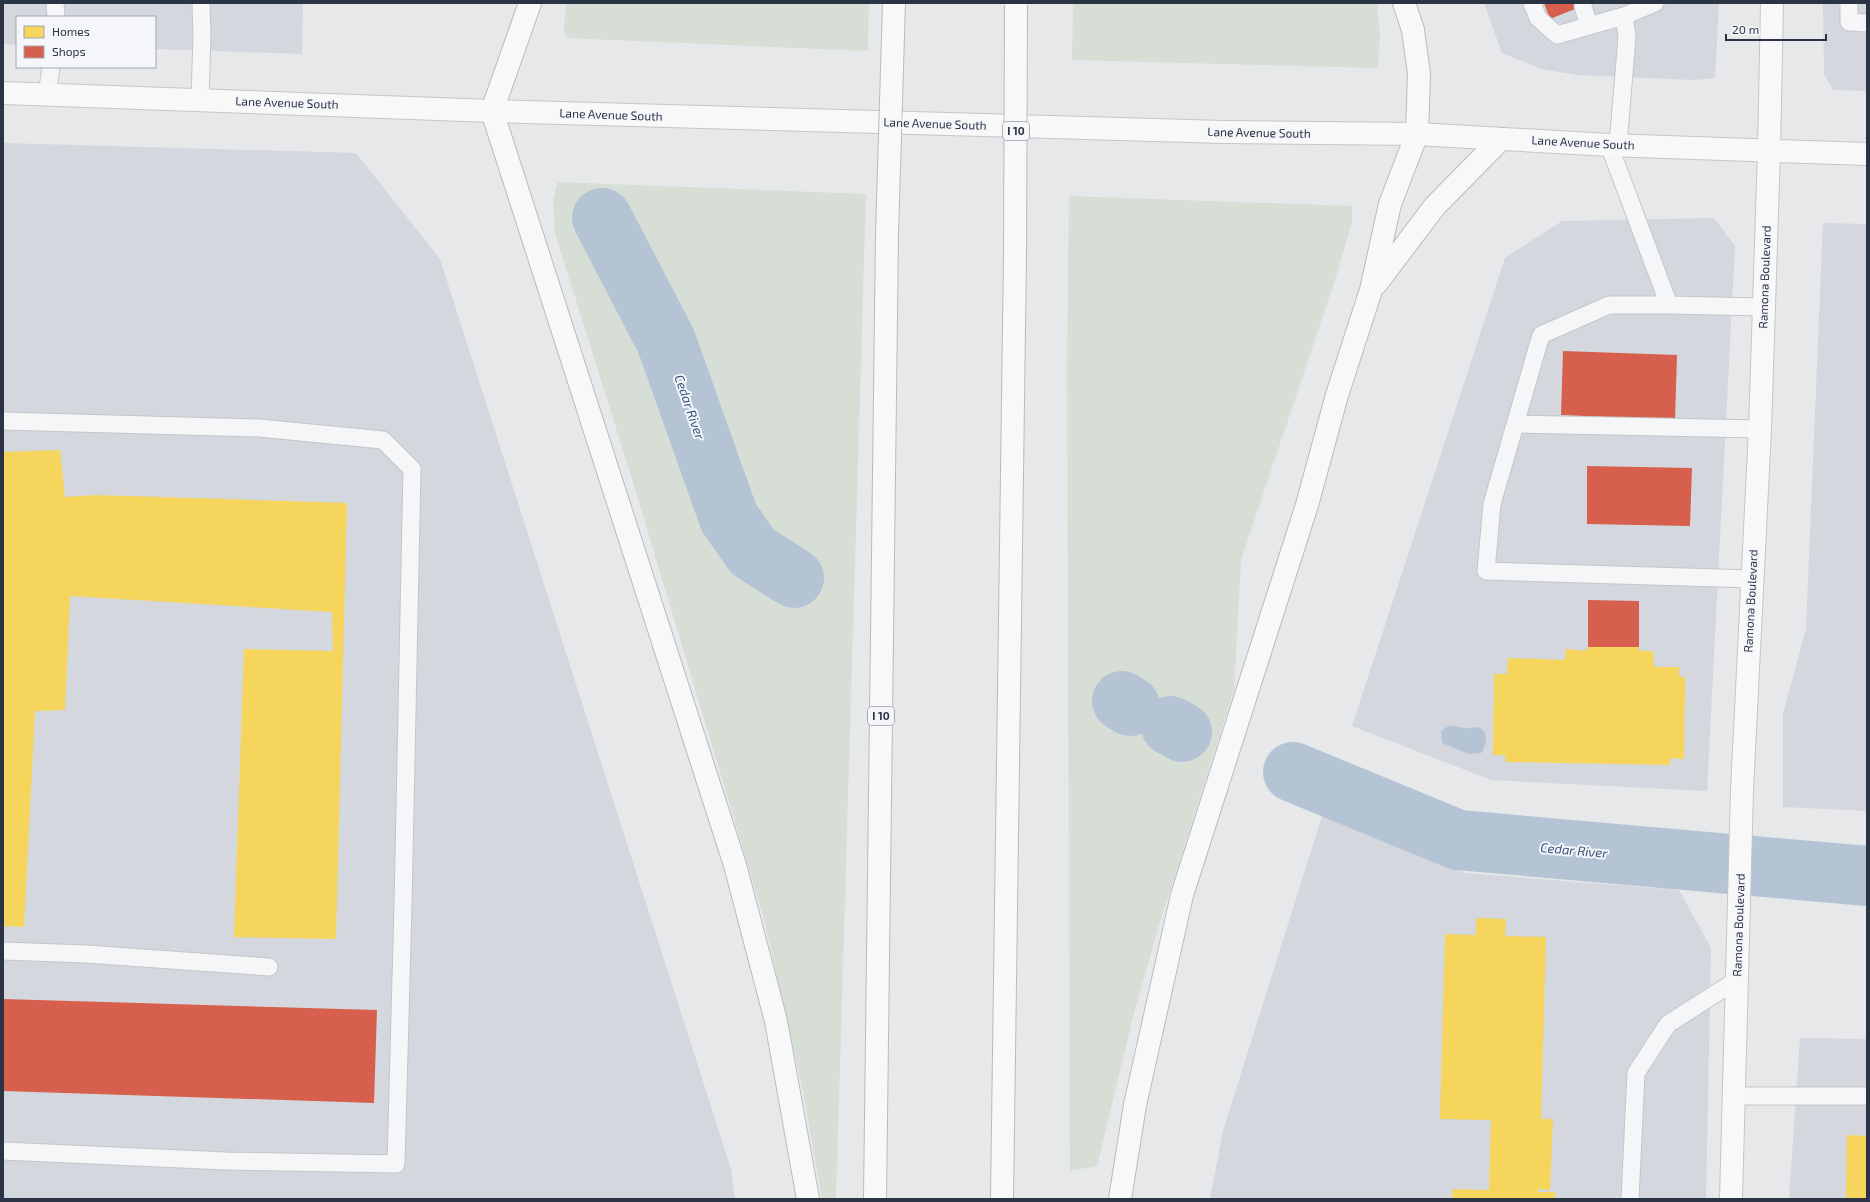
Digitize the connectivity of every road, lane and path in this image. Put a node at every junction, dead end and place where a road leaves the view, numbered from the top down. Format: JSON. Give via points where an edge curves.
{"nodes":[{"id":1,"x":56,"y":3,"type":"edge"},
{"id":2,"x":200,"y":3,"type":"edge"},
{"id":3,"x":530,"y":3,"type":"edge"},
{"id":4,"x":894,"y":3,"type":"edge"},
{"id":5,"x":1404,"y":3,"type":"edge"},
{"id":6,"x":1532,"y":3,"type":"edge"},
{"id":7,"x":1655,"y":3,"type":"edge"},
{"id":8,"x":1772,"y":3,"type":"edge"},
{"id":9,"x":1849,"y":3,"type":"edge"},
{"id":10,"x":1016,"y":4,"type":"edge"},
{"id":11,"x":1583,"y":6,"type":"dead end"},
{"id":12,"x":56,"y":16,"type":"edge"},
{"id":13,"x":1624,"y":16,"type":"junction"},
{"id":14,"x":1867,"y":23,"type":"edge"},
{"id":15,"x":1589,"y":26,"type":"junction"},
{"id":16,"x":51,"y":68,"type":"edge"},
{"id":17,"x":3,"y":93,"type":"edge"},
{"id":18,"x":47,"y":95,"type":"junction"},
{"id":19,"x":200,"y":100,"type":"junction"},
{"id":20,"x":492,"y":111,"type":"junction"},
{"id":21,"x":1417,"y":134,"type":"junction"},
{"id":22,"x":1501,"y":139,"type":"junction"},
{"id":23,"x":1613,"y":145,"type":"junction"},
{"id":24,"x":1769,"y":152,"type":"junction"},
{"id":25,"x":1867,"y":154,"type":"edge"},
{"id":26,"x":1372,"y":290,"type":"junction"},
{"id":27,"x":1668,"y":305,"type":"junction"},
{"id":28,"x":1764,"y":307,"type":"junction"},
{"id":29,"x":3,"y":420,"type":"edge"},
{"id":30,"x":1515,"y":424,"type":"junction"},
{"id":31,"x":1760,"y":429,"type":"junction"},
{"id":32,"x":1753,"y":579,"type":"junction"},
{"id":33,"x":3,"y":951,"type":"edge"},
{"id":34,"x":269,"y":967,"type":"dead end"},
{"id":35,"x":1737,"y":980,"type":"junction"},
{"id":36,"x":1734,"y":1096,"type":"junction"},
{"id":37,"x":1867,"y":1096,"type":"edge"},
{"id":38,"x":3,"y":1151,"type":"edge"},
{"id":39,"x":808,"y":1199,"type":"edge"},
{"id":40,"x":875,"y":1199,"type":"edge"},
{"id":41,"x":1002,"y":1199,"type":"edge"},
{"id":42,"x":1120,"y":1199,"type":"edge"},
{"id":43,"x":1630,"y":1199,"type":"edge"},
{"id":44,"x":1731,"y":1199,"type":"edge"}],
"edges":[{"from":1,"to":12,"type":"lane"},
{"from":2,"to":19,"type":"lane"},
{"from":3,"to":20,"type":"main road"},
{"from":4,"to":40,"type":"main road","number":"I 10","bridge":true,"via":[[887,234]]},
{"from":5,"to":21,"type":"main road","via":[[1413,30],[1420,74]]},
{"from":6,"to":15,"type":"lane","via":[[1538,18],[1557,35]]},
{"from":7,"to":13,"type":"lane"},
{"from":8,"to":24,"type":"main road","name":"Ramona Boulevard"},
{"from":9,"to":14,"type":"lane","via":[[1848,22]]},
{"from":10,"to":41,"type":"main road","number":"I 10","bridge":true},
{"from":11,"to":15,"type":"lane"},
{"from":13,"to":15,"type":"lane"},
{"from":13,"to":23,"type":"lane","via":[[1628,37]]},
{"from":16,"to":18,"type":"lane"},
{"from":17,"to":18,"type":"main road","name":"Lane Avenue South"},
{"from":18,"to":19,"type":"main road","name":"Lane Avenue South"},
{"from":19,"to":20,"type":"main road","name":"Lane Avenue South"},
{"from":20,"to":21,"type":"main road","name":"Lane Avenue South","via":[[1208,132]]},
{"from":20,"to":39,"type":"main road","via":[[735,865],[776,1021]]},
{"from":21,"to":22,"type":"main road","name":"Lane Avenue South"},
{"from":21,"to":26,"type":"main road","via":[[1390,204]]},
{"from":22,"to":23,"type":"main road","name":"Lane Avenue South"},
{"from":22,"to":26,"type":"main road","via":[[1435,206]]},
{"from":23,"to":24,"type":"main road","name":"Lane Avenue South"},
{"from":23,"to":27,"type":"lane"},
{"from":24,"to":25,"type":"main road","name":"Lane Avenue South"},
{"from":24,"to":28,"type":"main road","name":"Ramona Boulevard"},
{"from":26,"to":42,"type":"main road","via":[[1337,395],[1307,505],[1182,895],[1135,1105]]},
{"from":27,"to":28,"type":"lane"},
{"from":27,"to":30,"type":"lane","via":[[1609,306],[1541,335]]},
{"from":28,"to":31,"type":"main road","name":"Ramona Boulevard"},
{"from":29,"to":38,"type":"lane","via":[[259,428],[383,440],[412,469],[396,1164],[226,1161]]},
{"from":30,"to":31,"type":"lane"},
{"from":30,"to":32,"type":"lane","via":[[1492,504],[1486,571]]},
{"from":31,"to":32,"type":"main road","name":"Ramona Boulevard"},
{"from":32,"to":35,"type":"main road","name":"Ramona Boulevard","via":[[1742,790]]},
{"from":33,"to":34,"type":"lane"},
{"from":35,"to":36,"type":"main road","name":"Ramona Boulevard"},
{"from":35,"to":43,"type":"lane","via":[[1668,1024],[1636,1073]]},
{"from":36,"to":37,"type":"lane"},
{"from":36,"to":44,"type":"main road","name":"Ramona Boulevard"}]}
